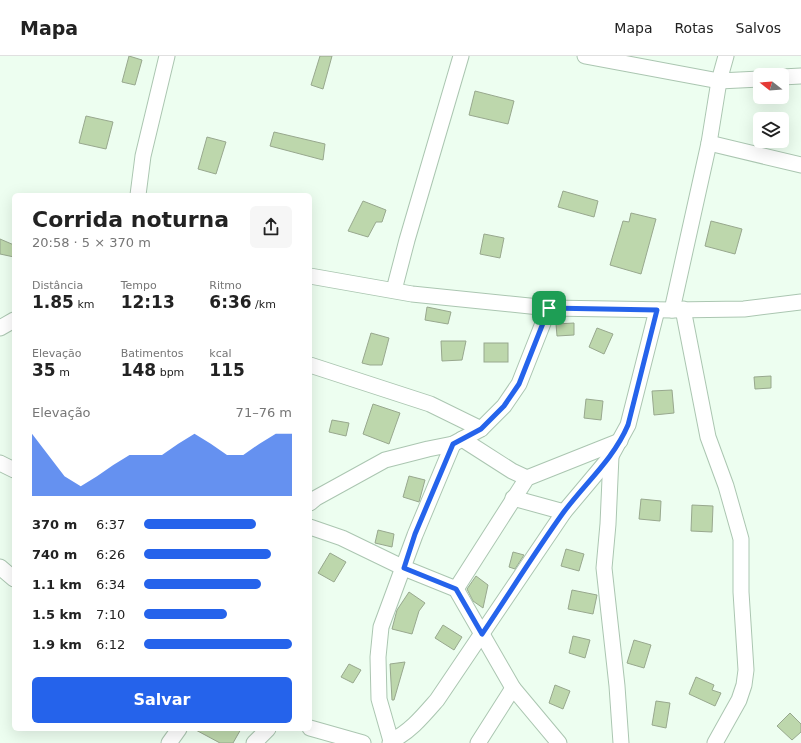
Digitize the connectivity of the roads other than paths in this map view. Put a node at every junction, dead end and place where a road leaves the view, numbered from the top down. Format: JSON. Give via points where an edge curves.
{"nodes":[{"id":1,"x":168,"y":56,"type":"edge"},
{"id":2,"x":461,"y":56,"type":"edge"},
{"id":3,"x":585,"y":56,"type":"edge"},
{"id":4,"x":726,"y":56,"type":"edge"},
{"id":5,"x":801,"y":76,"type":"edge"},
{"id":6,"x":789,"y":77,"type":"edge"},
{"id":7,"x":753,"y":79,"type":"edge"},
{"id":8,"x":719,"y":81,"type":"junction"},
{"id":9,"x":709,"y":143,"type":"junction"},
{"id":10,"x":801,"y":165,"type":"edge"},
{"id":11,"x":138,"y":193,"type":"edge"},
{"id":12,"x":312,"y":276,"type":"edge"},
{"id":13,"x":394,"y":290,"type":"junction"},
{"id":14,"x":801,"y":302,"type":"edge"},
{"id":15,"x":549,"y":308,"type":"junction"},
{"id":16,"x":671,"y":310,"type":"junction"},
{"id":17,"x":12,"y":321,"type":"edge"},
{"id":18,"x":0,"y":328,"type":"edge"},
{"id":19,"x":312,"y":366,"type":"edge"},
{"id":20,"x":481,"y":429,"type":"junction"},
{"id":21,"x":457,"y":442,"type":"junction"},
{"id":22,"x":620,"y":442,"type":"junction"},
{"id":23,"x":611,"y":456,"type":"junction"},
{"id":24,"x":0,"y":463,"type":"edge"},
{"id":25,"x":12,"y":469,"type":"edge"},
{"id":26,"x":527,"y":478,"type":"junction"},
{"id":27,"x":513,"y":498,"type":"junction"},
{"id":28,"x":312,"y":501,"type":"edge"},
{"id":29,"x":564,"y":512,"type":"junction"},
{"id":30,"x":312,"y":528,"type":"edge"},
{"id":31,"x":0,"y":567,"type":"edge"},
{"id":32,"x":404,"y":568,"type":"junction"},
{"id":33,"x":12,"y":577,"type":"edge"},
{"id":34,"x":456,"y":589,"type":"junction"},
{"id":35,"x":482,"y":634,"type":"junction"},
{"id":36,"x":513,"y":688,"type":"junction"},
{"id":37,"x":312,"y":729,"type":"edge"},
{"id":38,"x":178,"y":731,"type":"edge"},
{"id":39,"x":266,"y":731,"type":"edge"},
{"id":40,"x":390,"y":742,"type":"edge"},
{"id":41,"x":170,"y":743,"type":"edge"},
{"id":42,"x":254,"y":743,"type":"edge"},
{"id":43,"x":363,"y":743,"type":"edge"},
{"id":44,"x":478,"y":743,"type":"edge"},
{"id":45,"x":559,"y":743,"type":"edge"},
{"id":46,"x":621,"y":743,"type":"edge"},
{"id":47,"x":715,"y":743,"type":"edge"}],
"edges":[{"from":1,"to":11,"type":"street","via":[[144,156]]},
{"from":2,"to":13,"type":"street"},
{"from":3,"to":8,"type":"street"},
{"from":4,"to":8,"type":"street"},
{"from":5,"to":6,"type":"street"},
{"from":7,"to":8,"type":"street"},
{"from":8,"to":9,"type":"street"},
{"from":9,"to":10,"type":"street"},
{"from":9,"to":16,"type":"street"},
{"from":12,"to":13,"type":"street"},
{"from":13,"to":15,"type":"street"},
{"from":14,"to":16,"type":"street","via":[[744,309]]},
{"from":15,"to":16,"type":"street"},
{"from":15,"to":20,"type":"street","via":[[519,384],[504,406]]},
{"from":16,"to":22,"type":"street"},
{"from":16,"to":47,"type":"street","via":[[741,540],[746,670],[739,700]]},
{"from":17,"to":18,"type":"street"},
{"from":19,"to":20,"type":"street","via":[[430,404]]},
{"from":20,"to":21,"type":"street"},
{"from":21,"to":26,"type":"street"},
{"from":21,"to":28,"type":"street","via":[[385,460]]},
{"from":21,"to":32,"type":"street","via":[[415,534]]},
{"from":22,"to":23,"type":"street"},
{"from":22,"to":26,"type":"street"},
{"from":23,"to":29,"type":"street"},
{"from":23,"to":46,"type":"street","via":[[604,568]]},
{"from":24,"to":25,"type":"street"},
{"from":26,"to":27,"type":"street"},
{"from":27,"to":29,"type":"street"},
{"from":27,"to":34,"type":"street"},
{"from":29,"to":35,"type":"street"},
{"from":30,"to":32,"type":"street","via":[[342,538]]},
{"from":31,"to":33,"type":"street"},
{"from":32,"to":34,"type":"street"},
{"from":32,"to":40,"type":"street","via":[[381,627],[378,657],[379,699]]},
{"from":34,"to":35,"type":"street"},
{"from":35,"to":36,"type":"street"},
{"from":35,"to":40,"type":"street","via":[[437,700],[414,726]]},
{"from":36,"to":44,"type":"street"},
{"from":36,"to":45,"type":"street"},
{"from":37,"to":43,"type":"street"},
{"from":38,"to":41,"type":"street"},
{"from":39,"to":42,"type":"street"}]}
